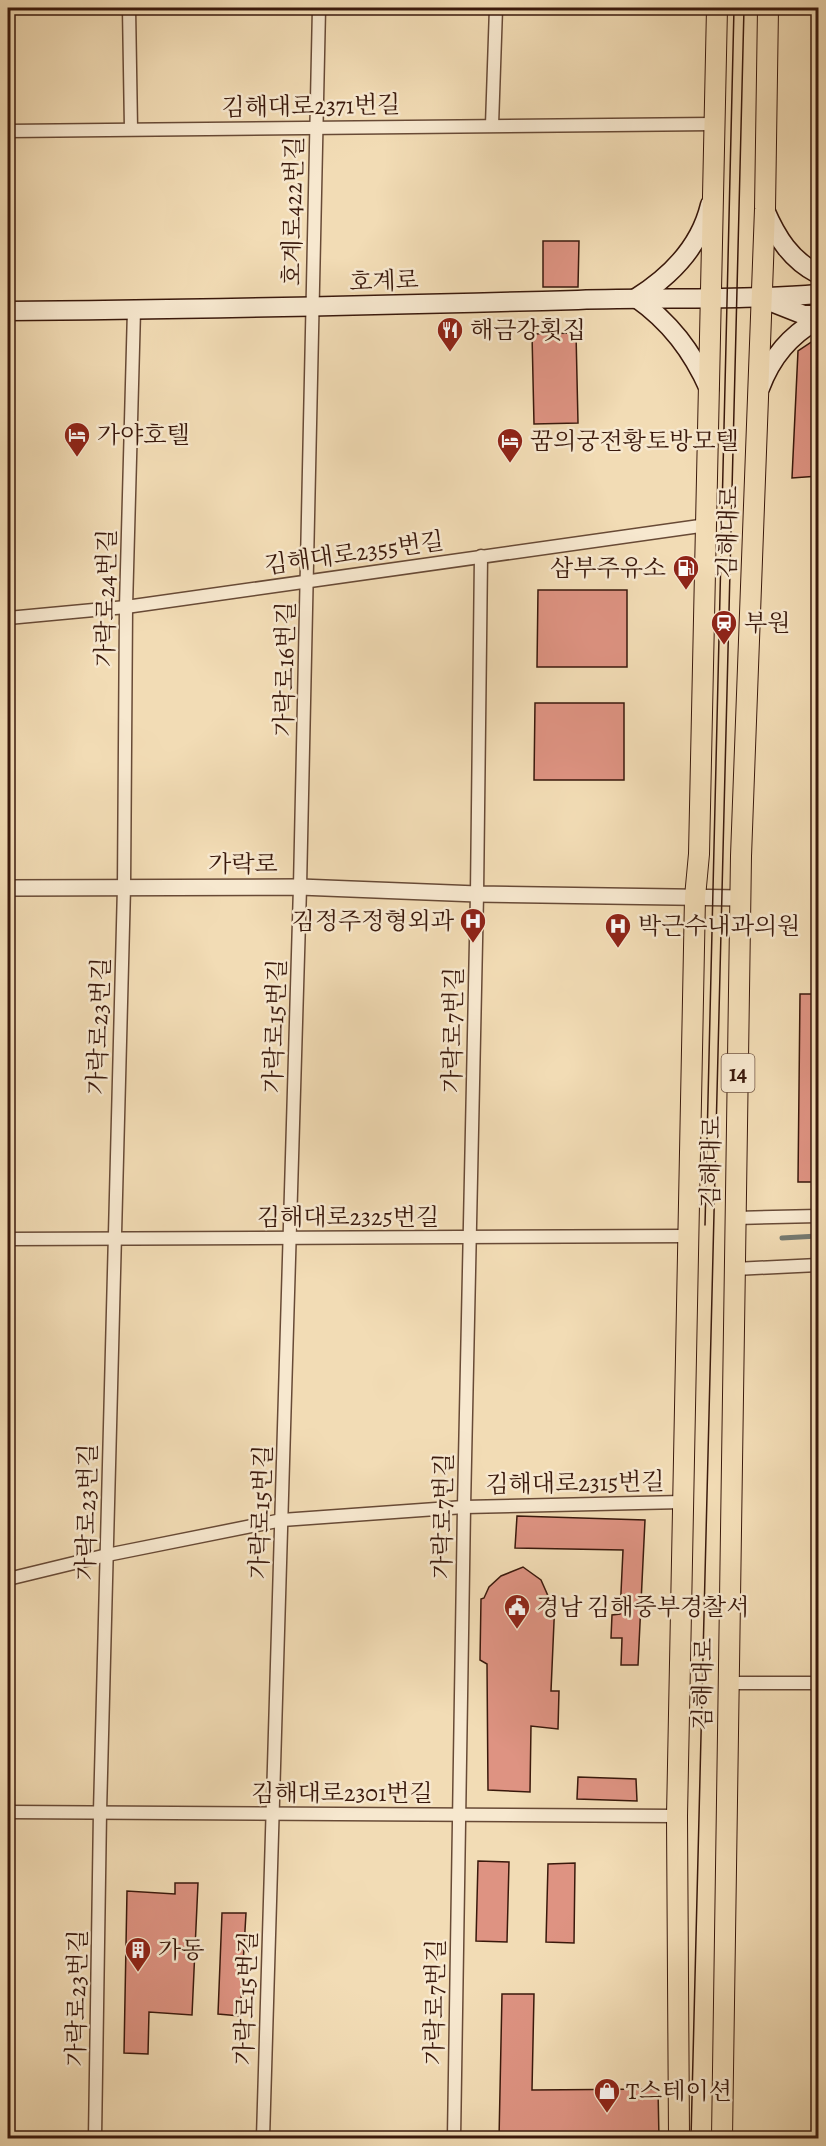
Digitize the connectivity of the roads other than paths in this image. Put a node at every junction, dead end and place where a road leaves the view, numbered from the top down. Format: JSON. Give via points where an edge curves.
{"nodes":[{"id":1,"x":129,"y":8,"type":"edge"},
{"id":2,"x":320,"y":8,"type":"edge"},
{"id":3,"x":496,"y":8,"type":"edge"},
{"id":4,"x":717,"y":8,"type":"edge"},
{"id":5,"x":768,"y":8,"type":"edge"},
{"id":6,"x":713,"y":124,"type":"junction"},
{"id":7,"x":492,"y":125,"type":"junction"},
{"id":8,"x":316,"y":127,"type":"junction"},
{"id":9,"x":131,"y":129,"type":"junction"},
{"id":10,"x":8,"y":131,"type":"edge"},
{"id":11,"x":714,"y":189,"type":"junction"},
{"id":12,"x":765,"y":209,"type":"junction"},
{"id":13,"x":819,"y":274,"type":"edge"},
{"id":14,"x":819,"y":294,"type":"edge"},
{"id":15,"x":712,"y":297,"type":"junction"},
{"id":16,"x":636,"y":298,"type":"junction"},
{"id":17,"x":761,"y":298,"type":"junction"},
{"id":18,"x":312,"y":307,"type":"junction"},
{"id":19,"x":134,"y":310,"type":"junction"},
{"id":20,"x":8,"y":311,"type":"edge"},
{"id":21,"x":819,"y":317,"type":"edge"},
{"id":22,"x":710,"y":389,"type":"junction"},
{"id":23,"x":758,"y":392,"type":"junction"},
{"id":24,"x":707,"y":525,"type":"junction"},
{"id":25,"x":481,"y":556,"type":"junction"},
{"id":26,"x":308,"y":580,"type":"junction"},
{"id":27,"x":126,"y":606,"type":"junction"},
{"id":28,"x":8,"y":618,"type":"edge"},
{"id":29,"x":124,"y":887,"type":"junction"},
{"id":30,"x":300,"y":887,"type":"junction"},
{"id":31,"x":8,"y":888,"type":"edge"},
{"id":32,"x":477,"y":894,"type":"junction"},
{"id":33,"x":695,"y":897,"type":"junction"},
{"id":34,"x":741,"y":898,"type":"junction"},
{"id":35,"x":819,"y":1216,"type":"edge"},
{"id":36,"x":736,"y":1218,"type":"junction"},
{"id":37,"x":688,"y":1236,"type":"junction"},
{"id":38,"x":470,"y":1237,"type":"junction"},
{"id":39,"x":290,"y":1238,"type":"junction"},
{"id":40,"x":8,"y":1239,"type":"edge"},
{"id":41,"x":114,"y":1239,"type":"junction"},
{"id":42,"x":819,"y":1265,"type":"edge"},
{"id":43,"x":735,"y":1269,"type":"junction"},
{"id":44,"x":682,"y":1502,"type":"junction"},
{"id":45,"x":464,"y":1507,"type":"junction"},
{"id":46,"x":282,"y":1520,"type":"junction"},
{"id":47,"x":107,"y":1555,"type":"junction"},
{"id":48,"x":8,"y":1579,"type":"edge"},
{"id":49,"x":729,"y":1683,"type":"junction"},
{"id":50,"x":819,"y":1683,"type":"edge"},
{"id":51,"x":8,"y":1812,"type":"edge"},
{"id":52,"x":100,"y":1812,"type":"junction"},
{"id":53,"x":272,"y":1814,"type":"junction"},
{"id":54,"x":459,"y":1815,"type":"junction"},
{"id":55,"x":677,"y":1816,"type":"junction"},
{"id":56,"x":95,"y":2139,"type":"edge"},
{"id":57,"x":263,"y":2139,"type":"edge"},
{"id":58,"x":454,"y":2139,"type":"edge"},
{"id":59,"x":679,"y":2139,"type":"edge"},
{"id":60,"x":722,"y":2139,"type":"edge"}],
"edges":[{"from":1,"to":9,"type":"street"},
{"from":2,"to":8,"type":"street","name":"호계로422번길"},
{"from":3,"to":7,"type":"street"},
{"from":4,"to":6,"type":"main road","name":"김해대로","number":"14"},
{"from":5,"to":12,"type":"main road","name":"김해대로","number":"14"},
{"from":6,"to":7,"type":"street","name":"김해대로2371번길"},
{"from":6,"to":11,"type":"main road","name":"김해대로","number":"14"},
{"from":7,"to":8,"type":"street","name":"김해대로2371번길"},
{"from":8,"to":9,"type":"street","name":"김해대로2371번길"},
{"from":8,"to":18,"type":"street","name":"호계로422번길"},
{"from":9,"to":10,"type":"street","name":"김해대로2371번길"},
{"from":11,"to":15,"type":"main road","name":"김해대로","number":"14"},
{"from":11,"to":16,"type":"main road","via":[[708,216],[680,264]]},
{"from":12,"to":13,"type":"main road","via":[[774,232],[789,252]]},
{"from":12,"to":17,"type":"main road","name":"김해대로","number":"14"},
{"from":14,"to":17,"type":"main road","name":"호계로"},
{"from":15,"to":16,"type":"main road","name":"호계로"},
{"from":15,"to":17,"type":"main road","name":"호계로"},
{"from":15,"to":22,"type":"main road","name":"김해대로","number":"14"},
{"from":16,"to":18,"type":"main road","name":"호계로"},
{"from":16,"to":22,"type":"main road","via":[[672,328]]},
{"from":17,"to":21,"type":"main road","name":"호계로"},
{"from":17,"to":23,"type":"main road","name":"김해대로","number":"14"},
{"from":18,"to":19,"type":"main road","name":"호계로"},
{"from":18,"to":26,"type":"street","name":"가락로16번길"},
{"from":19,"to":20,"type":"main road","name":"호계로"},
{"from":19,"to":27,"type":"street","name":"가락로24번길"},
{"from":21,"to":23,"type":"main road","via":[[781,348]]},
{"from":22,"to":24,"type":"main road","name":"김해대로","number":"14"},
{"from":23,"to":34,"type":"main road","name":"김해대로","number":"14"},
{"from":24,"to":25,"type":"street","name":"김해대로2355번길"},
{"from":24,"to":33,"type":"main road","name":"김해대로","number":"14"},
{"from":25,"to":26,"type":"street","name":"김해대로2355번길"},
{"from":25,"to":32,"type":"street"},
{"from":26,"to":27,"type":"street","name":"김해대로2355번길"},
{"from":26,"to":30,"type":"street","name":"가락로16번길"},
{"from":27,"to":28,"type":"street","name":"김해대로2355번길"},
{"from":27,"to":29,"type":"street","name":"가락로24번길"},
{"from":29,"to":30,"type":"street","name":"가락로"},
{"from":29,"to":31,"type":"street","name":"가락로"},
{"from":29,"to":41,"type":"street","name":"가락로23번길"},
{"from":30,"to":32,"type":"street","name":"가락로"},
{"from":30,"to":39,"type":"street","name":"가락로15번길"},
{"from":32,"to":33,"type":"street","name":"가락로"},
{"from":32,"to":38,"type":"street","name":"가락로7번길"},
{"from":33,"to":34,"type":"street","name":"가락로"},
{"from":33,"to":37,"type":"main road","name":"김해대로","number":"14"},
{"from":34,"to":36,"type":"main road","name":"김해대로","number":"14"},
{"from":35,"to":36,"type":"street"},
{"from":36,"to":43,"type":"main road","name":"김해대로","number":"14"},
{"from":37,"to":38,"type":"street","name":"김해대로2325번길"},
{"from":37,"to":44,"type":"main road","name":"김해대로","number":"14"},
{"from":38,"to":39,"type":"street","name":"김해대로2325번길"},
{"from":38,"to":45,"type":"street","name":"가락로7번길"},
{"from":39,"to":41,"type":"street","name":"김해대로2325번길"},
{"from":39,"to":46,"type":"street","name":"가락로15번길"},
{"from":40,"to":41,"type":"street","name":"김해대로2325번길"},
{"from":41,"to":47,"type":"street","name":"가락로23번길"},
{"from":42,"to":43,"type":"street"},
{"from":43,"to":49,"type":"main road","name":"김해대로","number":"14"},
{"from":44,"to":45,"type":"street","name":"김해대로2315번길"},
{"from":44,"to":55,"type":"main road","name":"김해대로","number":"14"},
{"from":45,"to":46,"type":"street","name":"김해대로2315번길"},
{"from":45,"to":54,"type":"street","name":"가락로7번길"},
{"from":46,"to":47,"type":"street","name":"김해대로2315번길"},
{"from":46,"to":53,"type":"street","name":"가락로15번길"},
{"from":47,"to":48,"type":"street","name":"김해대로2315번길"},
{"from":47,"to":52,"type":"street","name":"가락로23번길"},
{"from":49,"to":50,"type":"street"},
{"from":49,"to":60,"type":"main road","name":"김해대로","number":"14"},
{"from":51,"to":52,"type":"street","name":"김해대로2301번길"},
{"from":52,"to":53,"type":"street","name":"김해대로2301번길"},
{"from":52,"to":56,"type":"street","name":"가락로23번길"},
{"from":53,"to":54,"type":"street","name":"김해대로2301번길"},
{"from":53,"to":57,"type":"street","name":"가락로15번길"},
{"from":54,"to":55,"type":"street","name":"김해대로2301번길"},
{"from":54,"to":58,"type":"street","name":"가락로7번길"},
{"from":55,"to":59,"type":"main road","name":"김해대로","number":"14"}]}
